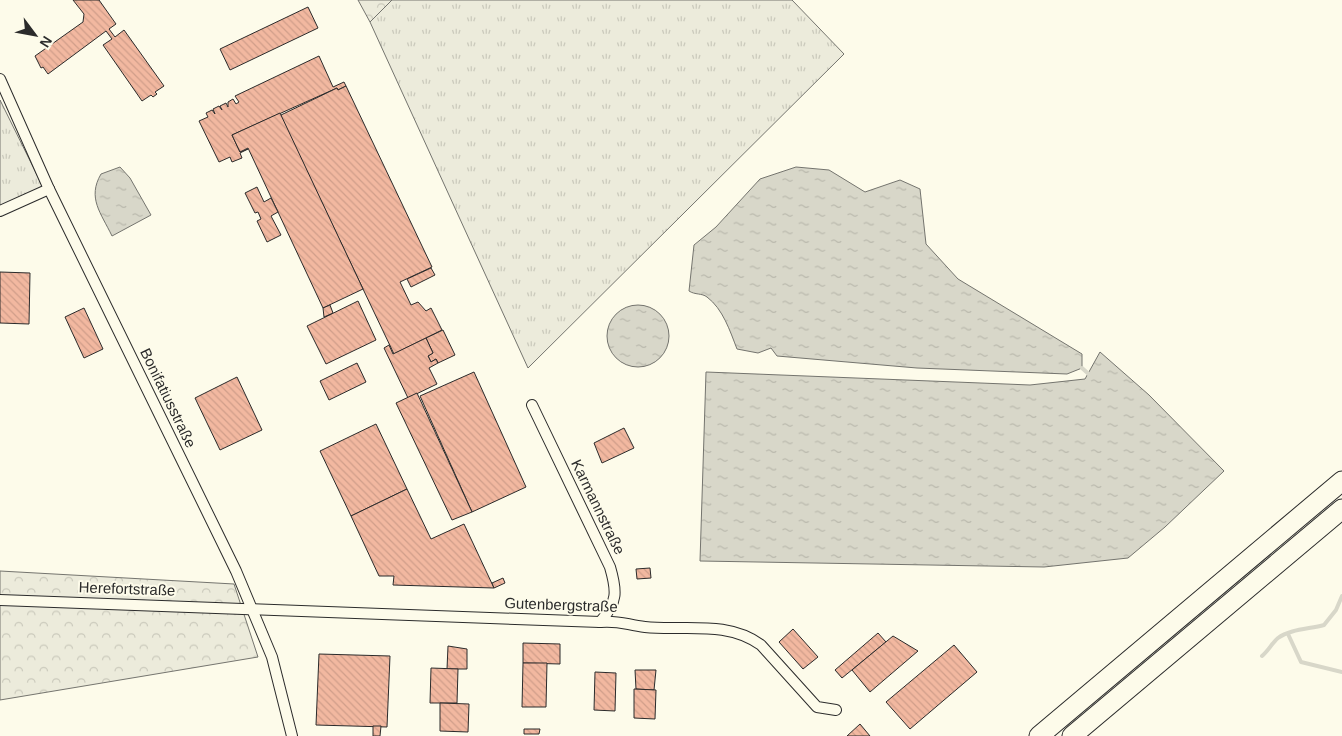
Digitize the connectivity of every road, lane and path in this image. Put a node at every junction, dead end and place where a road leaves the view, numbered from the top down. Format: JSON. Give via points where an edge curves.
{"nodes":[{"id":1,"x":0,"y":79,"type":"edge"},
{"id":2,"x":49,"y":190,"type":"junction"},
{"id":3,"x":0,"y":211,"type":"edge"},
{"id":4,"x":532,"y":405,"type":"dead end"},
{"id":5,"x":1342,"y":481,"type":"edge"},
{"id":6,"x":1342,"y":509,"type":"edge"},
{"id":7,"x":0,"y":600,"type":"edge"},
{"id":8,"x":253,"y":609,"type":"junction"},
{"id":9,"x":600,"y":622,"type":"junction"},
{"id":10,"x":836,"y":710,"type":"dead end"},
{"id":11,"x":292,"y":736,"type":"edge"},
{"id":12,"x":1039,"y":736,"type":"edge"},
{"id":13,"x":1072,"y":736,"type":"edge"}],
"edges":[{"from":1,"to":2,"type":"street","name":"Bonifatiusstraße"},
{"from":2,"to":3,"type":"street"},
{"from":2,"to":8,"type":"street","name":"Bonifatiusstraße"},
{"from":4,"to":9,"type":"street","name":"Karmannstraße","via":[[610,567],[616,588],[610,610]]},
{"from":5,"to":12,"type":"highway"},
{"from":6,"to":13,"type":"highway"},
{"from":7,"to":8,"type":"street","name":"Herefortstraße"},
{"from":8,"to":9,"type":"street","name":"Gutenbergstraße"},
{"from":8,"to":11,"type":"street","name":"Bonifatiusstraße","via":[[272,657]]},
{"from":9,"to":10,"type":"street","name":"Gutenbergstraße","via":[[617,620],[645,627],[735,631],[761,645],[818,707]]}]}
